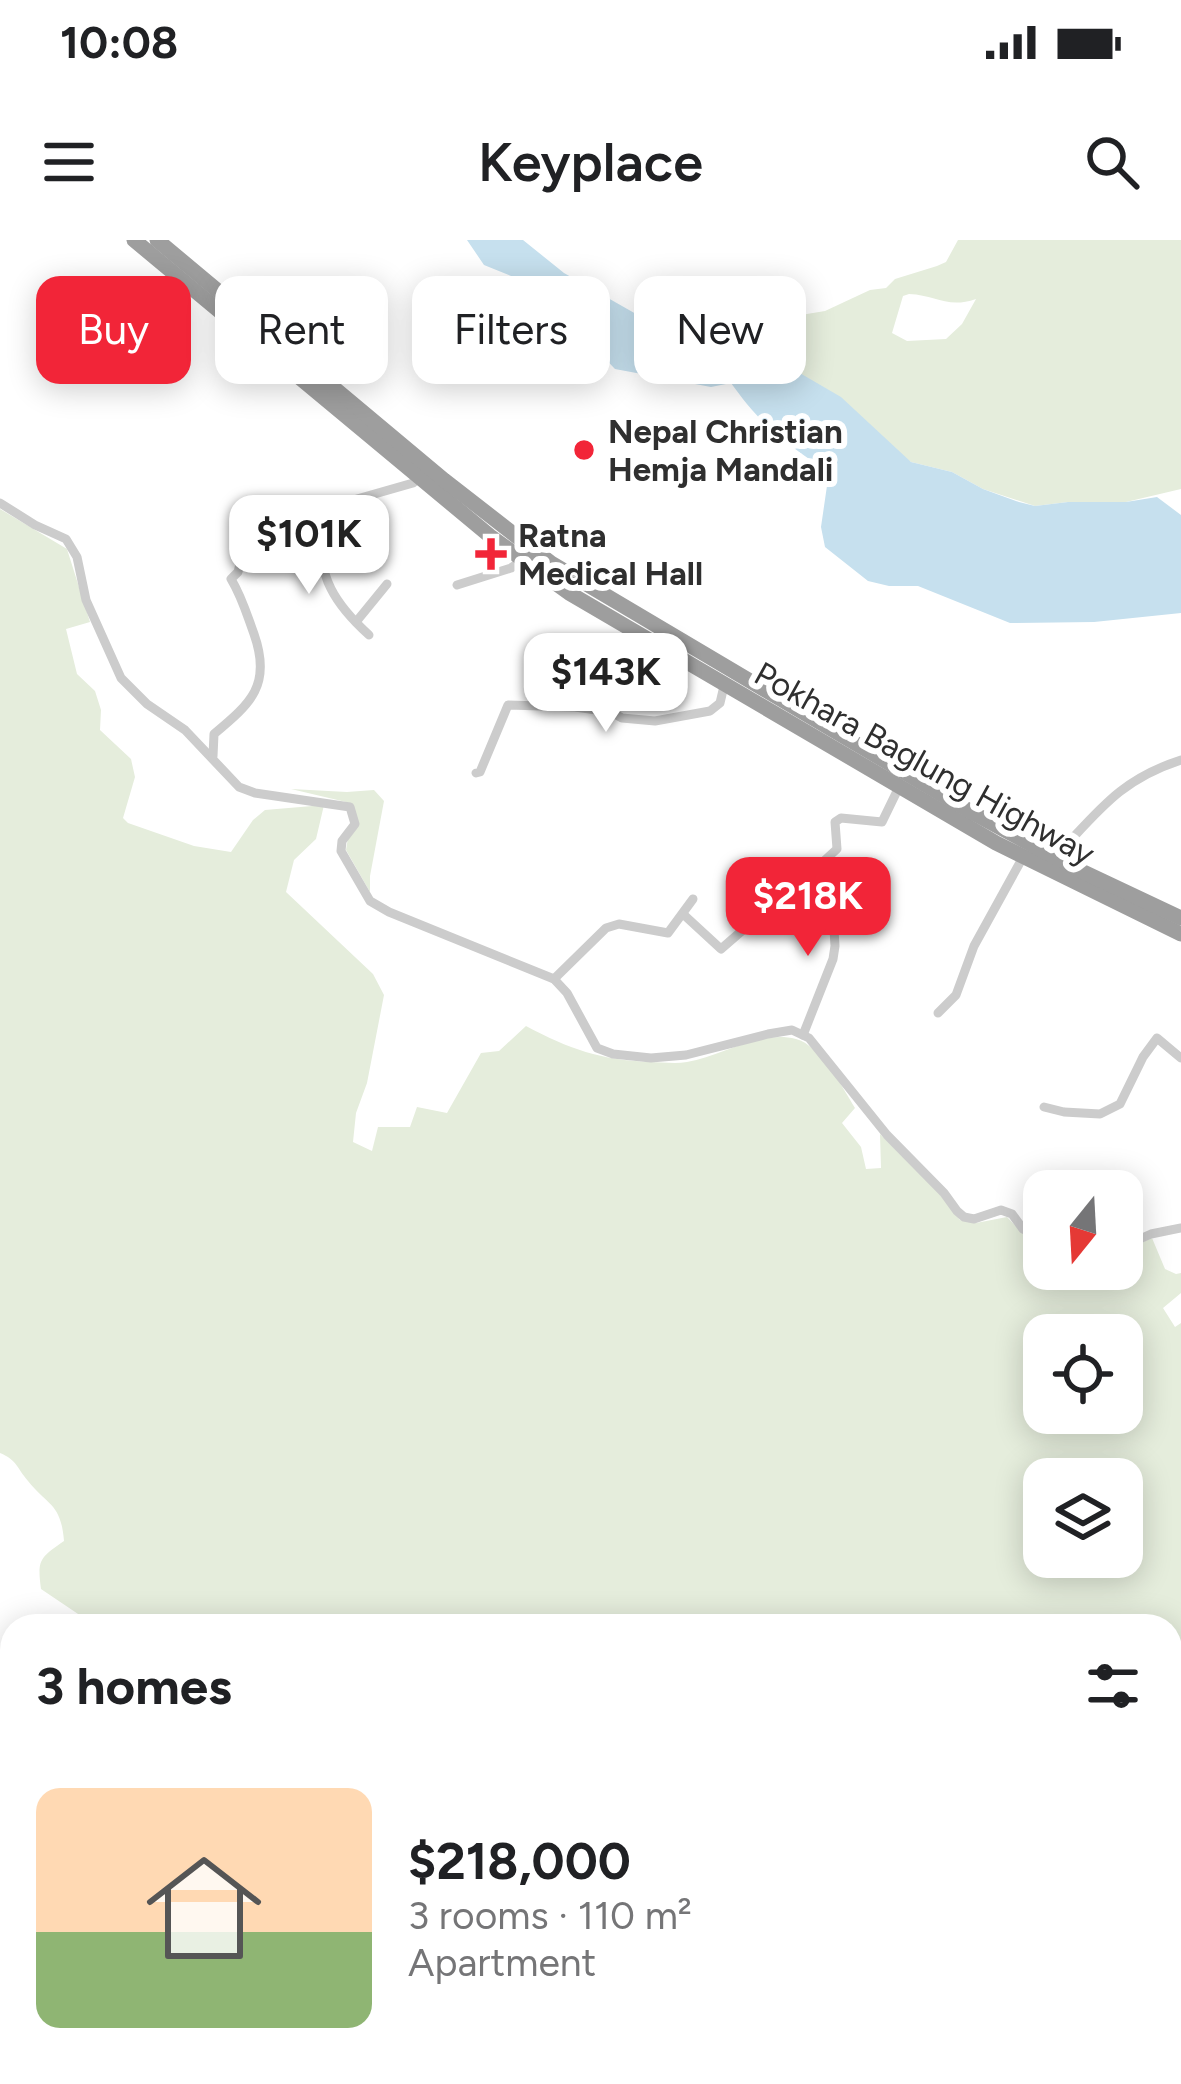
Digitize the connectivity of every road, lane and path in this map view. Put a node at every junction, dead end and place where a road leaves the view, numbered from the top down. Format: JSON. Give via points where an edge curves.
{"nodes":[{"id":1,"x":134,"y":240,"type":"edge"},
{"id":2,"x":157,"y":240,"type":"edge"},
{"id":3,"x":419,"y":478,"type":"junction"},
{"id":4,"x":0,"y":503,"type":"edge"},
{"id":5,"x":322,"y":530,"type":"junction"},
{"id":6,"x":522,"y":560,"type":"junction"},
{"id":7,"x":387,"y":584,"type":"dead end"},
{"id":8,"x":457,"y":585,"type":"dead end"},
{"id":9,"x":356,"y":622,"type":"junction"},
{"id":10,"x":369,"y":634,"type":"dead end"},
{"id":11,"x":724,"y":686,"type":"junction"},
{"id":12,"x":213,"y":757,"type":"junction"},
{"id":13,"x":1181,"y":760,"type":"edge"},
{"id":14,"x":476,"y":773,"type":"dead end"},
{"id":15,"x":899,"y":787,"type":"junction"},
{"id":16,"x":1023,"y":857,"type":"junction"},
{"id":17,"x":1055,"y":857,"type":"junction"},
{"id":18,"x":806,"y":876,"type":"junction"},
{"id":19,"x":693,"y":899,"type":"dead end"},
{"id":20,"x":683,"y":914,"type":"junction"},
{"id":21,"x":1181,"y":918,"type":"edge"},
{"id":22,"x":1181,"y":934,"type":"edge"},
{"id":23,"x":554,"y":979,"type":"junction"},
{"id":24,"x":938,"y":1012,"type":"dead end"},
{"id":25,"x":803,"y":1035,"type":"junction"},
{"id":26,"x":1181,"y":1058,"type":"edge"},
{"id":27,"x":1044,"y":1107,"type":"dead end"},
{"id":28,"x":1181,"y":1228,"type":"edge"},
{"id":29,"x":1023,"y":1229,"type":"edge"},
{"id":30,"x":1143,"y":1238,"type":"edge"}],
"edges":[{"from":1,"to":3,"type":"highway","name":"Pokhara Baglung Highway"},
{"from":2,"to":17,"type":"highway","name":"Pokhara Baglung Highway","via":[[529,548]]},
{"from":3,"to":5,"type":"street","via":[[341,505]]},
{"from":3,"to":6,"type":"highway","name":"Pokhara Baglung Highway"},
{"from":4,"to":12,"type":"street","via":[[66,539],[121,678]]},
{"from":5,"to":9,"type":"street","via":[[324,577]]},
{"from":5,"to":12,"type":"street","via":[[241,560],[231,580],[259,647],[261,678],[246,706],[214,734]]},
{"from":6,"to":8,"type":"street"},
{"from":6,"to":11,"type":"highway","name":"Pokhara Baglung Highway"},
{"from":7,"to":9,"type":"street"},
{"from":9,"to":10,"type":"street"},
{"from":11,"to":14,"type":"street","via":[[710,711],[655,721],[508,705]]},
{"from":11,"to":15,"type":"highway","name":"Pokhara Baglung Highway"},
{"from":12,"to":23,"type":"street","via":[[255,793],[350,807],[355,824],[340,851],[370,901]]},
{"from":13,"to":17,"type":"street","via":[[1121,788]]},
{"from":15,"to":16,"type":"highway","name":"Pokhara Baglung Highway"},
{"from":15,"to":18,"type":"street","via":[[882,821],[835,822],[837,848]]},
{"from":16,"to":22,"type":"highway","name":"Pokhara Baglung Highway"},
{"from":16,"to":24,"type":"street","via":[[956,995]]},
{"from":17,"to":21,"type":"highway","name":"Pokhara Baglung Highway"},
{"from":18,"to":20,"type":"street","via":[[776,914],[759,916],[721,949]]},
{"from":18,"to":25,"type":"street","via":[[832,896],[836,946]]},
{"from":19,"to":20,"type":"street"},
{"from":20,"to":23,"type":"street","via":[[668,933],[606,928]]},
{"from":23,"to":25,"type":"street","via":[[597,1048],[613,1054],[686,1055],[768,1034]]},
{"from":25,"to":29,"type":"street","via":[[957,1211],[974,1219],[1001,1210]]},
{"from":26,"to":27,"type":"street","via":[[1156,1038],[1120,1104],[1100,1114]]},
{"from":28,"to":30,"type":"street"}]}
